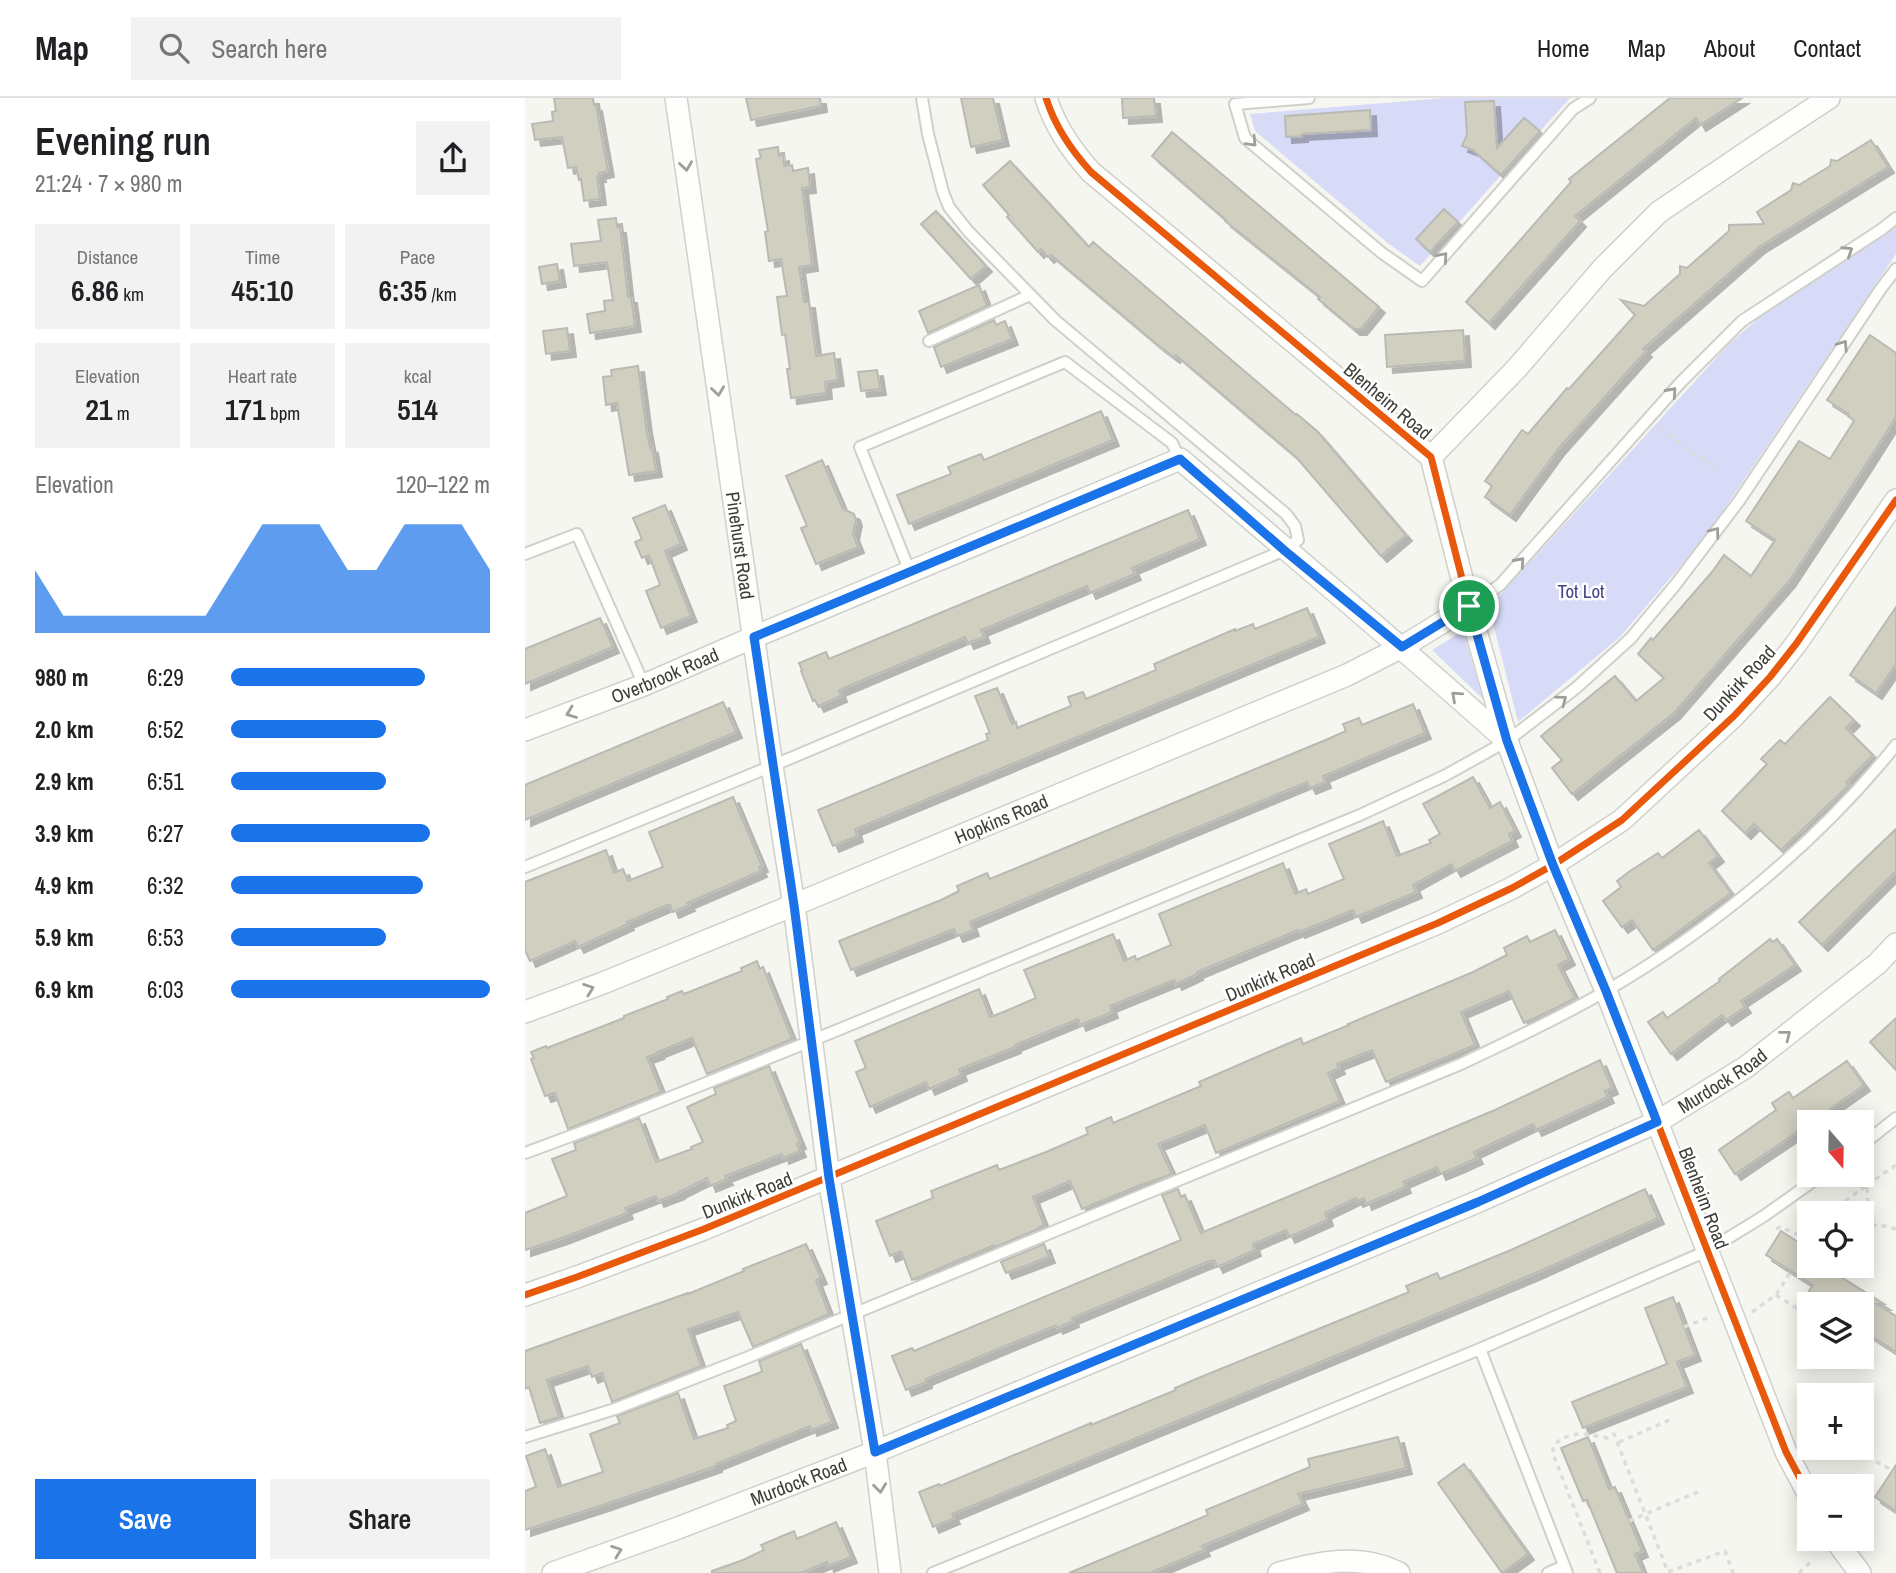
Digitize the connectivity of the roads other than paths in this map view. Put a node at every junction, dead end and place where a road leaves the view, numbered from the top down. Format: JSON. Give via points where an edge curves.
{"nodes":[{"id":1,"x":676,"y":98,"type":"edge"},
{"id":2,"x":922,"y":98,"type":"edge"},
{"id":3,"x":1046,"y":98,"type":"edge"},
{"id":4,"x":1309,"y":98,"type":"edge"},
{"id":5,"x":1590,"y":98,"type":"edge"},
{"id":6,"x":1829,"y":98,"type":"edge"},
{"id":7,"x":1232,"y":101,"type":"edge"},
{"id":8,"x":1896,"y":218,"type":"edge"},
{"id":9,"x":1896,"y":269,"type":"edge"},
{"id":10,"x":1030,"y":295,"type":"junction"},
{"id":11,"x":929,"y":341,"type":"dead end"},
{"id":12,"x":1431,"y":457,"type":"junction"},
{"id":13,"x":1180,"y":459,"type":"junction"},
{"id":14,"x":1896,"y":500,"type":"edge"},
{"id":15,"x":1285,"y":551,"type":"junction"},
{"id":16,"x":525,"y":554,"type":"edge"},
{"id":17,"x":910,"y":572,"type":"junction"},
{"id":18,"x":1469,"y":606,"type":"junction"},
{"id":19,"x":754,"y":637,"type":"junction"},
{"id":20,"x":1402,"y":647,"type":"junction"},
{"id":21,"x":644,"y":685,"type":"junction"},
{"id":22,"x":525,"y":730,"type":"edge"},
{"id":23,"x":1507,"y":741,"type":"junction"},
{"id":24,"x":1896,"y":744,"type":"edge"},
{"id":25,"x":772,"y":766,"type":"junction"},
{"id":26,"x":1553,"y":865,"type":"junction"},
{"id":27,"x":525,"y":867,"type":"edge"},
{"id":28,"x":794,"y":905,"type":"junction"},
{"id":29,"x":1896,"y":944,"type":"edge"},
{"id":30,"x":1606,"y":991,"type":"junction"},
{"id":31,"x":525,"y":1012,"type":"edge"},
{"id":32,"x":811,"y":1041,"type":"junction"},
{"id":33,"x":1896,"y":1118,"type":"edge"},
{"id":34,"x":1657,"y":1122,"type":"junction"},
{"id":35,"x":1874,"y":1135,"type":"edge"},
{"id":36,"x":525,"y":1153,"type":"edge"},
{"id":37,"x":829,"y":1178,"type":"junction"},
{"id":38,"x":1805,"y":1187,"type":"edge"},
{"id":39,"x":1707,"y":1251,"type":"junction"},
{"id":40,"x":525,"y":1295,"type":"edge"},
{"id":41,"x":852,"y":1315,"type":"junction"},
{"id":42,"x":1480,"y":1349,"type":"junction"},
{"id":43,"x":525,"y":1437,"type":"edge"},
{"id":44,"x":875,"y":1452,"type":"junction"},
{"id":45,"x":1798,"y":1474,"type":"edge"},
{"id":46,"x":1844,"y":1551,"type":"edge"},
{"id":47,"x":1565,"y":1570,"type":"edge"},
{"id":48,"x":553,"y":1573,"type":"edge"},
{"id":49,"x":890,"y":1573,"type":"edge"},
{"id":50,"x":933,"y":1573,"type":"edge"},
{"id":51,"x":1279,"y":1573,"type":"edge"},
{"id":52,"x":1399,"y":1573,"type":"edge"},
{"id":53,"x":1548,"y":1573,"type":"edge"},
{"id":54,"x":1860,"y":1573,"type":"edge"}],
"edges":[{"from":1,"to":19,"type":"street","name":"Pinehurst Road","one_way":true},
{"from":2,"to":10,"type":"lane","via":[[949,207]]},
{"from":3,"to":12,"type":"street","name":"Blenheim Road","via":[[1072,151],[1091,172]]},
{"from":4,"to":7,"type":"lane"},
{"from":7,"to":5,"type":"lane","one_way":true,"via":[[1245,138],[1422,281],[1573,109]]},
{"from":6,"to":12,"type":"street","name":"Blenheim Road","via":[[1659,212]]},
{"from":18,"to":8,"type":"lane","one_way":true,"via":[[1500,585],[1681,382],[1742,321]]},
{"from":23,"to":9,"type":"lane","one_way":true,"via":[[1577,688],[1639,629],[1739,501]]},
{"from":10,"to":11,"type":"lane"},
{"from":10,"to":15,"type":"lane","via":[[1286,514],[1298,540]]},
{"from":12,"to":18,"type":"street","name":"Blenheim Road"},
{"from":13,"to":15,"type":"street"},
{"from":13,"to":17,"type":"street","name":"Overbrook Road"},
{"from":13,"to":17,"type":"lane","via":[[1172,443],[1065,362],[860,447]]},
{"from":14,"to":26,"type":"street","name":"Dunkirk Road","via":[[1796,644],[1734,716],[1622,820]]},
{"from":15,"to":20,"type":"street"},
{"from":15,"to":25,"type":"lane"},
{"from":16,"to":21,"type":"lane","via":[[576,534]]},
{"from":17,"to":19,"type":"street","name":"Overbrook Road"},
{"from":18,"to":20,"type":"street","name":"Hopkins Road"},
{"from":18,"to":23,"type":"street","name":"Blenheim Road"},
{"from":19,"to":21,"type":"street","name":"Overbrook Road"},
{"from":19,"to":25,"type":"street","name":"Pinehurst Road"},
{"from":23,"to":20,"type":"street","one_way":true},
{"from":20,"to":28,"type":"street","name":"Hopkins Road","via":[[1334,680]]},
{"from":21,"to":22,"type":"street","name":"Overbrook Road","one_way":true},
{"from":23,"to":26,"type":"street","name":"Blenheim Road"},
{"from":23,"to":32,"type":"lane","via":[[1360,815]]},
{"from":24,"to":30,"type":"lane","via":[[1767,878],[1686,940]]},
{"from":25,"to":27,"type":"lane"},
{"from":25,"to":28,"type":"street","name":"Pinehurst Road"},
{"from":26,"to":30,"type":"street","name":"Blenheim Road"},
{"from":26,"to":37,"type":"street","name":"Dunkirk Road","via":[[1438,923]]},
{"from":31,"to":28,"type":"street","name":"Hopkins Road","one_way":true},
{"from":28,"to":32,"type":"street","name":"Pinehurst Road"},
{"from":34,"to":29,"type":"street","name":"Murdock Road","one_way":true,"via":[[1746,1067]]},
{"from":30,"to":34,"type":"street","name":"Blenheim Road"},
{"from":30,"to":41,"type":"lane","via":[[1461,1064]]},
{"from":32,"to":36,"type":"lane"},
{"from":32,"to":37,"type":"street","name":"Pinehurst Road"},
{"from":33,"to":35,"type":"lane"},
{"from":34,"to":39,"type":"street","name":"Blenheim Road"},
{"from":34,"to":44,"type":"street","name":"Murdock Road","via":[[1478,1202]]},
{"from":37,"to":40,"type":"street","name":"Dunkirk Road"},
{"from":37,"to":41,"type":"street","name":"Pinehurst Road"},
{"from":38,"to":39,"type":"lane"},
{"from":39,"to":42,"type":"lane"},
{"from":39,"to":45,"type":"street","name":"Blenheim Road"},
{"from":41,"to":43,"type":"lane","via":[[615,1409]]},
{"from":41,"to":44,"type":"street","name":"Pinehurst Road"},
{"from":42,"to":47,"type":"lane"},
{"from":42,"to":50,"type":"lane"},
{"from":48,"to":44,"type":"street","name":"Murdock Road","one_way":true},
{"from":44,"to":49,"type":"street","name":"Pinehurst Road","one_way":true},
{"from":46,"to":54,"type":"street"},
{"from":47,"to":53,"type":"lane"},
{"from":51,"to":52,"type":"street","via":[[1343,1560]]}]}
